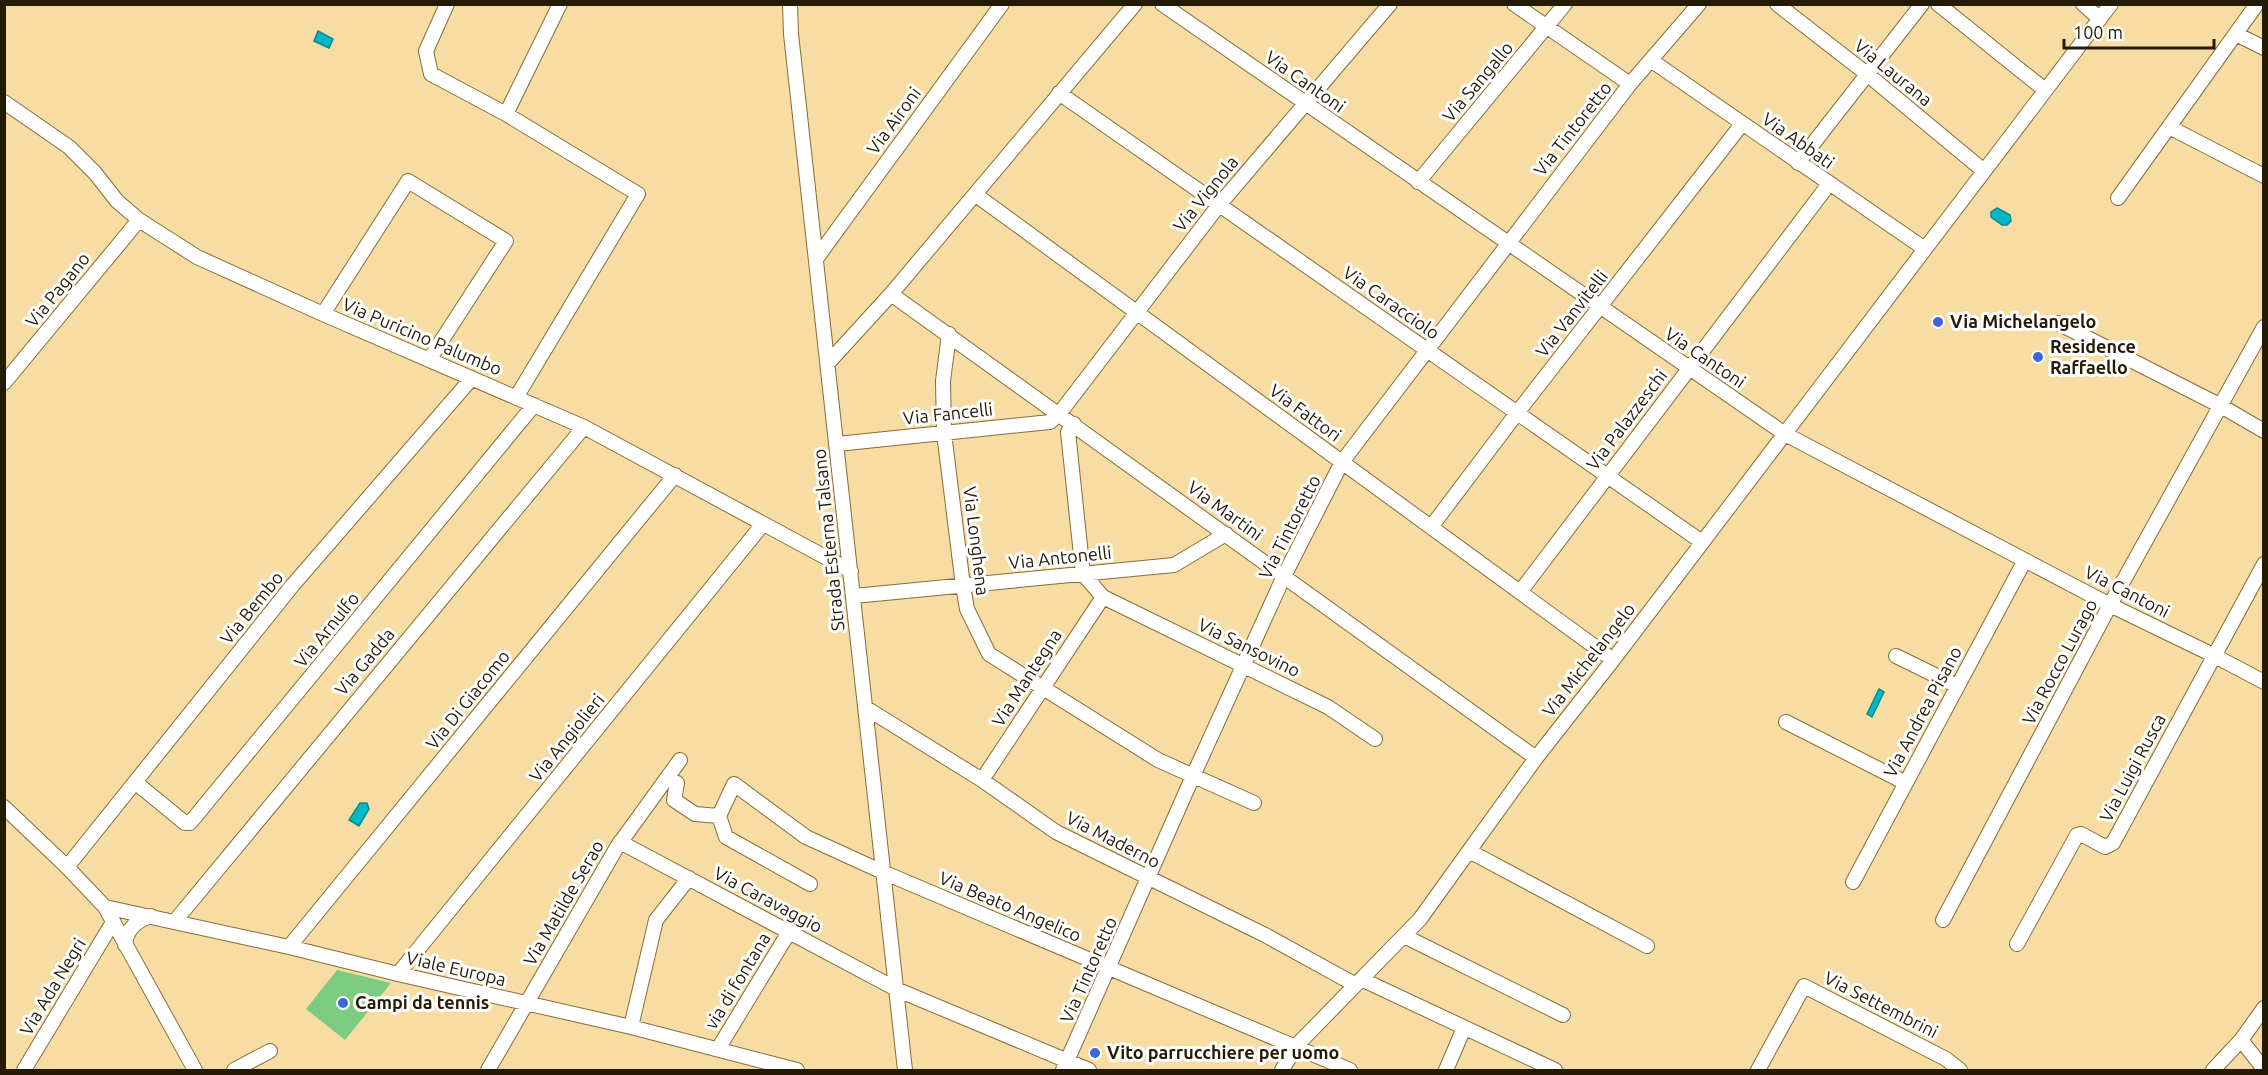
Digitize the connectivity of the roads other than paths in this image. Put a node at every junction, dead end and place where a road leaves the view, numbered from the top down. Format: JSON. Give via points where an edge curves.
{"nodes":[{"id":1,"x":447,"y":4,"type":"edge"},
{"id":2,"x":560,"y":4,"type":"edge"},
{"id":3,"x":790,"y":4,"type":"edge"},
{"id":4,"x":1002,"y":4,"type":"edge"},
{"id":5,"x":1135,"y":4,"type":"edge"},
{"id":6,"x":1162,"y":4,"type":"edge"},
{"id":7,"x":1390,"y":4,"type":"edge"},
{"id":8,"x":1514,"y":4,"type":"edge"},
{"id":9,"x":1566,"y":4,"type":"edge"},
{"id":10,"x":1699,"y":4,"type":"edge"},
{"id":11,"x":1777,"y":4,"type":"edge"},
{"id":12,"x":1922,"y":4,"type":"edge"},
{"id":13,"x":1938,"y":4,"type":"edge"},
{"id":14,"x":2083,"y":4,"type":"edge"},
{"id":15,"x":2111,"y":4,"type":"edge"},
{"id":16,"x":2257,"y":4,"type":"edge"},
{"id":17,"x":2100,"y":19,"type":"junction"},
{"id":18,"x":1547,"y":27,"type":"junction"},
{"id":19,"x":2236,"y":34,"type":"junction"},
{"id":20,"x":2264,"y":48,"type":"edge"},
{"id":21,"x":1652,"y":61,"type":"junction"},
{"id":22,"x":1867,"y":74,"type":"junction"},
{"id":23,"x":1630,"y":84,"type":"junction"},
{"id":24,"x":2045,"y":90,"type":"junction"},
{"id":25,"x":1059,"y":93,"type":"junction"},
{"id":26,"x":4,"y":102,"type":"edge"},
{"id":27,"x":1305,"y":104,"type":"junction"},
{"id":28,"x":506,"y":114,"type":"junction"},
{"id":29,"x":1742,"y":124,"type":"junction"},
{"id":30,"x":2169,"y":127,"type":"junction"},
{"id":31,"x":1798,"y":163,"type":"junction"},
{"id":32,"x":1984,"y":171,"type":"junction"},
{"id":33,"x":2264,"y":176,"type":"edge"},
{"id":34,"x":1418,"y":182,"type":"junction"},
{"id":35,"x":1830,"y":184,"type":"junction"},
{"id":36,"x":976,"y":195,"type":"junction"},
{"id":37,"x":2118,"y":198,"type":"dead end"},
{"id":38,"x":1219,"y":205,"type":"junction"},
{"id":39,"x":139,"y":220,"type":"junction"},
{"id":40,"x":1508,"y":243,"type":"junction"},
{"id":41,"x":1925,"y":249,"type":"junction"},
{"id":42,"x":816,"y":258,"type":"junction"},
{"id":43,"x":891,"y":294,"type":"junction"},
{"id":44,"x":1599,"y":307,"type":"junction"},
{"id":45,"x":1137,"y":312,"type":"junction"},
{"id":46,"x":323,"y":314,"type":"junction"},
{"id":47,"x":2058,"y":323,"type":"dead end"},
{"id":48,"x":2264,"y":327,"type":"edge"},
{"id":49,"x":949,"y":334,"type":"junction"},
{"id":50,"x":1426,"y":350,"type":"junction"},
{"id":51,"x":429,"y":360,"type":"junction"},
{"id":52,"x":828,"y":363,"type":"junction"},
{"id":53,"x":1689,"y":368,"type":"junction"},
{"id":54,"x":472,"y":378,"type":"junction"},
{"id":55,"x":4,"y":382,"type":"edge"},
{"id":56,"x":517,"y":396,"type":"junction"},
{"id":57,"x":534,"y":405,"type":"junction"},
{"id":58,"x":2220,"y":406,"type":"junction"},
{"id":59,"x":1517,"y":413,"type":"junction"},
{"id":60,"x":1059,"y":414,"type":"junction"},
{"id":61,"x":1074,"y":424,"type":"junction"},
{"id":62,"x":584,"y":427,"type":"junction"},
{"id":63,"x":2264,"y":431,"type":"edge"},
{"id":64,"x":944,"y":433,"type":"junction"},
{"id":65,"x":1785,"y":434,"type":"junction"},
{"id":66,"x":837,"y":444,"type":"junction"},
{"id":67,"x":1342,"y":462,"type":"junction"},
{"id":68,"x":675,"y":475,"type":"junction"},
{"id":69,"x":1607,"y":477,"type":"junction"},
{"id":70,"x":763,"y":524,"type":"junction"},
{"id":71,"x":1431,"y":527,"type":"junction"},
{"id":72,"x":1226,"y":534,"type":"junction"},
{"id":73,"x":1702,"y":542,"type":"junction"},
{"id":74,"x":2025,"y":560,"type":"junction"},
{"id":75,"x":2264,"y":564,"type":"edge"},
{"id":76,"x":851,"y":571,"type":"junction"},
{"id":77,"x":1083,"y":574,"type":"junction"},
{"id":78,"x":1284,"y":576,"type":"junction"},
{"id":79,"x":963,"y":586,"type":"junction"},
{"id":80,"x":1520,"y":592,"type":"junction"},
{"id":81,"x":854,"y":596,"type":"junction"},
{"id":82,"x":1102,"y":597,"type":"junction"},
{"id":83,"x":2110,"y":605,"type":"junction"},
{"id":84,"x":2213,"y":655,"type":"junction"},
{"id":85,"x":1896,"y":656,"type":"dead end"},
{"id":86,"x":1613,"y":660,"type":"junction"},
{"id":87,"x":1244,"y":665,"type":"junction"},
{"id":88,"x":2264,"y":682,"type":"edge"},
{"id":89,"x":1958,"y":686,"type":"junction"},
{"id":90,"x":1042,"y":688,"type":"junction"},
{"id":91,"x":866,"y":708,"type":"junction"},
{"id":92,"x":1786,"y":722,"type":"dead end"},
{"id":93,"x":1375,"y":739,"type":"dead end"},
{"id":94,"x":1536,"y":758,"type":"junction"},
{"id":95,"x":680,"y":760,"type":"dead end"},
{"id":96,"x":1193,"y":776,"type":"junction"},
{"id":97,"x":982,"y":780,"type":"junction"},
{"id":98,"x":135,"y":782,"type":"junction"},
{"id":99,"x":677,"y":783,"type":"dead end"},
{"id":100,"x":1906,"y":783,"type":"junction"},
{"id":101,"x":1254,"y":803,"type":"dead end"},
{"id":102,"x":4,"y":807,"type":"edge"},
{"id":103,"x":719,"y":816,"type":"junction"},
{"id":104,"x":620,"y":842,"type":"junction"},
{"id":105,"x":1469,"y":851,"type":"junction"},
{"id":106,"x":68,"y":867,"type":"junction"},
{"id":107,"x":885,"y":873,"type":"junction"},
{"id":108,"x":689,"y":878,"type":"junction"},
{"id":109,"x":1149,"y":878,"type":"junction"},
{"id":110,"x":1853,"y":882,"type":"dead end"},
{"id":111,"x":810,"y":884,"type":"dead end"},
{"id":112,"x":105,"y":907,"type":"junction"},
{"id":113,"x":151,"y":916,"type":"junction"},
{"id":114,"x":1943,"y":920,"type":"dead end"},
{"id":115,"x":175,"y":921,"type":"junction"},
{"id":116,"x":113,"y":922,"type":"junction"},
{"id":117,"x":789,"y":932,"type":"junction"},
{"id":118,"x":1404,"y":936,"type":"junction"},
{"id":119,"x":2017,"y":944,"type":"dead end"},
{"id":120,"x":125,"y":945,"type":"junction"},
{"id":121,"x":1647,"y":946,"type":"dead end"},
{"id":122,"x":289,"y":947,"type":"junction"},
{"id":123,"x":1110,"y":969,"type":"junction"},
{"id":124,"x":398,"y":974,"type":"junction"},
{"id":125,"x":1358,"y":982,"type":"junction"},
{"id":126,"x":898,"y":990,"type":"junction"},
{"id":127,"x":527,"y":1004,"type":"junction"},
{"id":128,"x":2264,"y":1008,"type":"edge"},
{"id":129,"x":1563,"y":1015,"type":"dead end"},
{"id":130,"x":631,"y":1027,"type":"junction"},
{"id":131,"x":1464,"y":1028,"type":"junction"},
{"id":132,"x":2241,"y":1040,"type":"junction"},
{"id":133,"x":1296,"y":1046,"type":"junction"},
{"id":134,"x":718,"y":1049,"type":"junction"},
{"id":135,"x":270,"y":1051,"type":"dead end"},
{"id":136,"x":1065,"y":1066,"type":"edge"},
{"id":137,"x":2264,"y":1069,"type":"edge"},
{"id":138,"x":490,"y":1070,"type":"edge"},
{"id":139,"x":24,"y":1071,"type":"edge"},
{"id":140,"x":195,"y":1071,"type":"edge"},
{"id":141,"x":234,"y":1071,"type":"edge"},
{"id":142,"x":797,"y":1071,"type":"edge"},
{"id":143,"x":905,"y":1071,"type":"edge"},
{"id":144,"x":1089,"y":1071,"type":"edge"},
{"id":145,"x":1282,"y":1071,"type":"edge"},
{"id":146,"x":1350,"y":1071,"type":"edge"},
{"id":147,"x":1446,"y":1071,"type":"edge"},
{"id":148,"x":1555,"y":1071,"type":"edge"},
{"id":149,"x":1758,"y":1071,"type":"edge"},
{"id":150,"x":1960,"y":1071,"type":"edge"},
{"id":151,"x":2213,"y":1071,"type":"edge"}],
"edges":[{"from":1,"to":28,"type":"street","via":[[426,51],[431,74]]},
{"from":2,"to":28,"type":"street"},
{"from":3,"to":42,"type":"street","name":"Strada Esterna Talsano"},
{"from":4,"to":42,"type":"street","name":"Via Aironi"},
{"from":5,"to":25,"type":"street"},
{"from":6,"to":27,"type":"street","name":"Via Cantoni"},
{"from":7,"to":27,"type":"street","name":"Via Vignola"},
{"from":8,"to":18,"type":"street"},
{"from":9,"to":18,"type":"street","name":"Via Sangallo"},
{"from":10,"to":21,"type":"street","name":"Via Tintoretto"},
{"from":11,"to":22,"type":"street","name":"Via Laurana"},
{"from":12,"to":22,"type":"street"},
{"from":13,"to":24,"type":"street"},
{"from":14,"to":17,"type":"street"},
{"from":15,"to":17,"type":"street","name":"Via Michelangelo"},
{"from":16,"to":19,"type":"street"},
{"from":17,"to":24,"type":"street","name":"Via Michelangelo"},
{"from":18,"to":23,"type":"street"},
{"from":18,"to":34,"type":"street","name":"Via Sangallo"},
{"from":19,"to":20,"type":"street"},
{"from":19,"to":30,"type":"street"},
{"from":21,"to":23,"type":"street","name":"Via Tintoretto"},
{"from":21,"to":29,"type":"street","name":"Via Abbati"},
{"from":22,"to":31,"type":"street"},
{"from":22,"to":32,"type":"street","name":"Via Laurana"},
{"from":23,"to":40,"type":"street","name":"Via Tintoretto"},
{"from":24,"to":32,"type":"street","name":"Via Michelangelo"},
{"from":25,"to":36,"type":"street"},
{"from":25,"to":38,"type":"street","name":"Via Caracciolo"},
{"from":26,"to":39,"type":"street","name":"Via Puricino Palumbo","via":[[69,147]]},
{"from":27,"to":34,"type":"street","name":"Via Cantoni"},
{"from":27,"to":38,"type":"street","name":"Via Vignola"},
{"from":28,"to":56,"type":"street","via":[[638,194]]},
{"from":29,"to":31,"type":"street","name":"Via Abbati"},
{"from":29,"to":44,"type":"street","name":"Via Vanvitelli"},
{"from":30,"to":33,"type":"street"},
{"from":30,"to":37,"type":"street"},
{"from":31,"to":35,"type":"street","name":"Via Abbati"},
{"from":32,"to":41,"type":"street","name":"Via Michelangelo"},
{"from":34,"to":40,"type":"street","name":"Via Cantoni"},
{"from":35,"to":41,"type":"street","name":"Via Abbati"},
{"from":35,"to":53,"type":"street","name":"Via Palazzeschi"},
{"from":36,"to":43,"type":"street"},
{"from":36,"to":45,"type":"street","name":"Via Fattori"},
{"from":38,"to":45,"type":"street","name":"Via Vignola"},
{"from":38,"to":50,"type":"street","name":"Via Caracciolo"},
{"from":39,"to":46,"type":"street","name":"Via Puricino Palumbo","via":[[196,257]]},
{"from":39,"to":55,"type":"street","name":"Via Pagano"},
{"from":40,"to":44,"type":"street","name":"Via Cantoni"},
{"from":40,"to":50,"type":"street","name":"Via Tintoretto"},
{"from":41,"to":65,"type":"street","name":"Via Michelangelo"},
{"from":42,"to":52,"type":"street","name":"Strada Esterna Talsano"},
{"from":43,"to":49,"type":"street","name":"Via Martini"},
{"from":43,"to":52,"type":"street"},
{"from":44,"to":53,"type":"street","name":"Via Cantoni"},
{"from":44,"to":59,"type":"street","name":"Via Vanvitelli"},
{"from":45,"to":60,"type":"street","name":"Via Vignola"},
{"from":45,"to":67,"type":"street","name":"Via Fattori"},
{"from":46,"to":51,"type":"street","name":"Via Puricino Palumbo"},
{"from":46,"to":51,"type":"street","via":[[408,181],[506,241]]},
{"from":47,"to":58,"type":"street"},
{"from":48,"to":58,"type":"street","name":"Via Rocco Lurago"},
{"from":49,"to":60,"type":"street","name":"Via Martini"},
{"from":49,"to":64,"type":"street","name":"Via Longhena","via":[[943,381]]},
{"from":50,"to":59,"type":"street","name":"Via Caracciolo"},
{"from":50,"to":67,"type":"street","name":"Via Tintoretto"},
{"from":51,"to":54,"type":"street","name":"Via Puricino Palumbo"},
{"from":52,"to":66,"type":"street","name":"Strada Esterna Talsano"},
{"from":53,"to":65,"type":"street","name":"Via Cantoni"},
{"from":53,"to":69,"type":"street","name":"Via Palazzeschi"},
{"from":54,"to":56,"type":"street","name":"Via Puricino Palumbo"},
{"from":54,"to":98,"type":"street","name":"Via Bembo","via":[[292,586]]},
{"from":56,"to":57,"type":"street","name":"Via Puricino Palumbo"},
{"from":57,"to":62,"type":"street","name":"Via Puricino Palumbo"},
{"from":57,"to":98,"type":"street","name":"Via Arnulfo","via":[[190,823],[185,824]]},
{"from":58,"to":63,"type":"street"},
{"from":58,"to":83,"type":"street","name":"Via Rocco Lurago"},
{"from":59,"to":69,"type":"street","name":"Via Caracciolo"},
{"from":59,"to":71,"type":"street","name":"Via Vanvitelli"},
{"from":60,"to":61,"type":"street","name":"Via Martini"},
{"from":60,"to":64,"type":"street","name":"Via Fancelli","via":[[1050,422]]},
{"from":61,"to":72,"type":"street","name":"Via Martini"},
{"from":61,"to":77,"type":"street","via":[[1068,432]]},
{"from":62,"to":68,"type":"street","name":"Via Puricino Palumbo"},
{"from":62,"to":115,"type":"street","name":"Via Gadda"},
{"from":64,"to":66,"type":"street","name":"Via Fancelli"},
{"from":64,"to":79,"type":"street","name":"Via Longhena"},
{"from":65,"to":73,"type":"street","name":"Via Michelangelo"},
{"from":65,"to":74,"type":"street","name":"Via Cantoni"},
{"from":66,"to":76,"type":"street","name":"Strada Esterna Talsano"},
{"from":67,"to":71,"type":"street","name":"Via Fattori"},
{"from":67,"to":78,"type":"street","name":"Via Tintoretto"},
{"from":68,"to":70,"type":"street","name":"Via Puricino Palumbo"},
{"from":68,"to":122,"type":"street","name":"Via Di Giacomo"},
{"from":69,"to":73,"type":"street","name":"Via Caracciolo"},
{"from":69,"to":80,"type":"street","name":"Via Palazzeschi"},
{"from":70,"to":76,"type":"street","name":"Via Puricino Palumbo"},
{"from":70,"to":124,"type":"street","name":"Via Angiolieri"},
{"from":71,"to":80,"type":"street","name":"Via Fattori"},
{"from":72,"to":77,"type":"street","name":"Via Antonelli","via":[[1173,565]]},
{"from":72,"to":78,"type":"street","name":"Via Martini"},
{"from":73,"to":86,"type":"street","name":"Via Michelangelo"},
{"from":74,"to":83,"type":"street","name":"Via Cantoni"},
{"from":74,"to":89,"type":"street","name":"Via Andrea Pisano"},
{"from":75,"to":84,"type":"street","name":"Via Luigi Rusca"},
{"from":76,"to":81,"type":"street","name":"Strada Esterna Talsano"},
{"from":77,"to":79,"type":"street","name":"Via Antonelli"},
{"from":77,"to":82,"type":"street"},
{"from":78,"to":87,"type":"street","name":"Via Tintoretto"},
{"from":78,"to":94,"type":"street","name":"Via Martini"},
{"from":79,"to":81,"type":"street","name":"Via Antonelli"},
{"from":79,"to":90,"type":"street","name":"Via Longhena","via":[[967,609],[989,654]]},
{"from":80,"to":86,"type":"street","name":"Via Fattori"},
{"from":81,"to":91,"type":"street","name":"Strada Esterna Talsano"},
{"from":82,"to":87,"type":"street","name":"Via Sansovino"},
{"from":82,"to":90,"type":"street","name":"Via Mantegna"},
{"from":83,"to":84,"type":"street","name":"Via Cantoni"},
{"from":83,"to":114,"type":"street","name":"Via Rocco Lurago"},
{"from":84,"to":88,"type":"street","name":"Via Cantoni"},
{"from":84,"to":119,"type":"street","name":"Via Luigi Rusca","via":[[2113,843],[2105,847],[2077,835]]},
{"from":85,"to":89,"type":"street"},
{"from":86,"to":94,"type":"street","name":"Via Michelangelo"},
{"from":87,"to":93,"type":"street","name":"Via Sansovino","via":[[1328,707]]},
{"from":87,"to":96,"type":"street","name":"Via Tintoretto"},
{"from":89,"to":100,"type":"street","name":"Via Andrea Pisano"},
{"from":90,"to":96,"type":"street","name":"Via Longhena","via":[[1158,760]]},
{"from":90,"to":97,"type":"street","name":"Via Mantegna"},
{"from":91,"to":97,"type":"street","name":"Via Maderno"},
{"from":91,"to":107,"type":"street","name":"Strada Esterna Talsano"},
{"from":92,"to":100,"type":"street"},
{"from":94,"to":105,"type":"street","name":"Via Michelangelo"},
{"from":95,"to":104,"type":"street","name":"Via Matilde Serao"},
{"from":96,"to":101,"type":"street","name":"Via Longhena"},
{"from":96,"to":109,"type":"street","name":"Via Tintoretto"},
{"from":97,"to":109,"type":"street","name":"Via Maderno","via":[[1056,832]]},
{"from":98,"to":106,"type":"street","name":"Via Bembo"},
{"from":99,"to":103,"type":"street","via":[[674,800],[695,814]]},
{"from":100,"to":110,"type":"street","name":"Via Andrea Pisano"},
{"from":102,"to":106,"type":"street"},
{"from":103,"to":107,"type":"street","name":"Via Beato Angelico","via":[[734,784],[806,837]]},
{"from":103,"to":111,"type":"street","via":[[726,837]]},
{"from":104,"to":108,"type":"street","name":"Via Caravaggio"},
{"from":104,"to":127,"type":"street","name":"Via Matilde Serao"},
{"from":105,"to":118,"type":"street","name":"Via Michelangelo"},
{"from":105,"to":121,"type":"street"},
{"from":106,"to":112,"type":"street"},
{"from":107,"to":123,"type":"street","name":"Via Beato Angelico"},
{"from":107,"to":126,"type":"street","name":"Strada Esterna Talsano"},
{"from":108,"to":117,"type":"street","name":"Via Caravaggio"},
{"from":108,"to":130,"type":"street","via":[[656,920]]},
{"from":109,"to":123,"type":"street","name":"Via Tintoretto"},
{"from":109,"to":125,"type":"street","name":"Via Maderno"},
{"from":112,"to":113,"type":"street","name":"Viale Europa"},
{"from":112,"to":116,"type":"street"},
{"from":113,"to":115,"type":"street","name":"Viale Europa"},
{"from":113,"to":120,"type":"street","via":[[133,925]]},
{"from":115,"to":122,"type":"street","name":"Viale Europa"},
{"from":116,"to":120,"type":"street"},
{"from":116,"to":139,"type":"street","name":"Via Ada Negri"},
{"from":117,"to":126,"type":"street","name":"Via Caravaggio"},
{"from":117,"to":134,"type":"street","name":"via di fontana"},
{"from":118,"to":125,"type":"street","name":"Via Michelangelo"},
{"from":118,"to":129,"type":"street"},
{"from":120,"to":140,"type":"street"},
{"from":122,"to":124,"type":"street","name":"Viale Europa"},
{"from":123,"to":133,"type":"street","name":"Via Beato Angelico"},
{"from":123,"to":136,"type":"street","name":"Via Tintoretto"},
{"from":124,"to":127,"type":"street","name":"Viale Europa"},
{"from":125,"to":131,"type":"street","name":"Via Maderno"},
{"from":125,"to":133,"type":"street","name":"Via Michelangelo"},
{"from":126,"to":136,"type":"street","name":"Via Caravaggio"},
{"from":126,"to":143,"type":"street","name":"Strada Esterna Talsano"},
{"from":127,"to":130,"type":"street","name":"Viale Europa"},
{"from":127,"to":138,"type":"street","name":"Via Matilde Serao"},
{"from":128,"to":132,"type":"street"},
{"from":130,"to":134,"type":"street","name":"Viale Europa"},
{"from":131,"to":147,"type":"street"},
{"from":131,"to":148,"type":"street","name":"Via Maderno"},
{"from":132,"to":137,"type":"street"},
{"from":132,"to":151,"type":"street"},
{"from":133,"to":145,"type":"street","name":"Via Michelangelo"},
{"from":133,"to":146,"type":"street","name":"Via Beato Angelico"},
{"from":134,"to":142,"type":"street","name":"Viale Europa"},
{"from":135,"to":141,"type":"street"},
{"from":136,"to":144,"type":"street","name":"Via Caravaggio"},
{"from":149,"to":150,"type":"street","name":"Via Settembrini","via":[[1804,986],[1946,1059]]}]}
